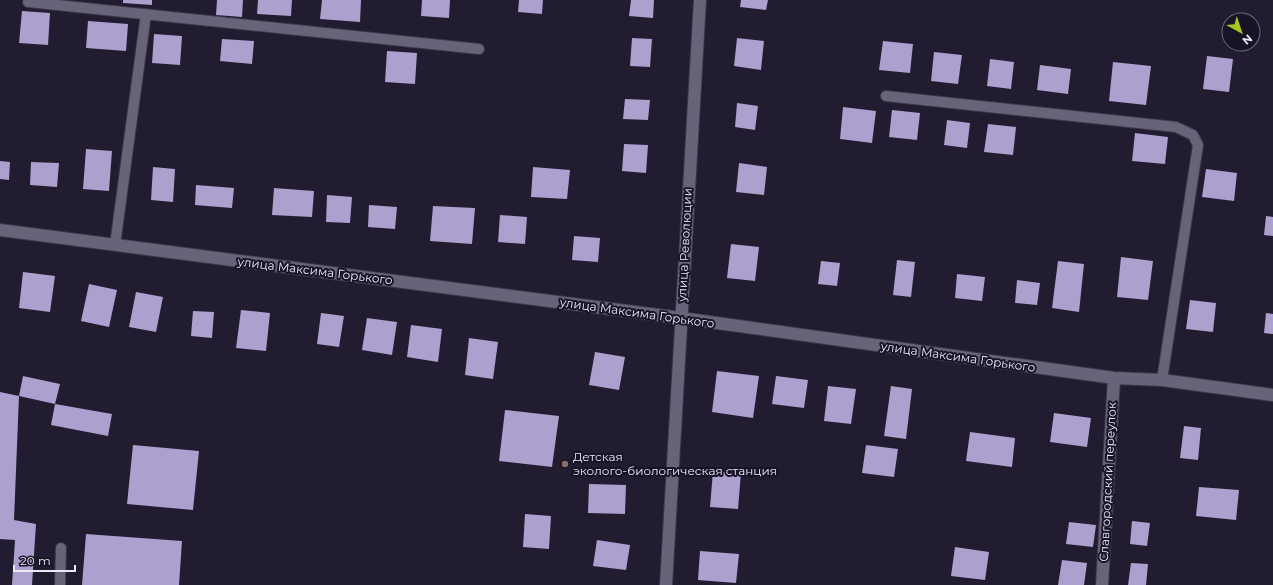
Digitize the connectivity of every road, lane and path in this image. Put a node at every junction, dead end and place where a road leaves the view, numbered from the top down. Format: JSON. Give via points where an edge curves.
{"nodes":[{"id":1,"x":700,"y":0,"type":"edge"},
{"id":2,"x":28,"y":2,"type":"dead end"},
{"id":3,"x":146,"y":14,"type":"junction"},
{"id":4,"x":479,"y":49,"type":"dead end"},
{"id":5,"x":886,"y":96,"type":"dead end"},
{"id":6,"x":0,"y":230,"type":"edge"},
{"id":7,"x":115,"y":245,"type":"junction"},
{"id":8,"x":681,"y":318,"type":"junction"},
{"id":9,"x":1114,"y":378,"type":"junction"},
{"id":10,"x":1162,"y":380,"type":"junction"},
{"id":11,"x":1273,"y":395,"type":"edge"},
{"id":12,"x":61,"y":548,"type":"dead end"},
{"id":13,"x":60,"y":585,"type":"edge"},
{"id":14,"x":666,"y":585,"type":"edge"},
{"id":15,"x":1102,"y":585,"type":"edge"}],
"edges":[{"from":1,"to":8,"type":"street","name":"улица Революции"},
{"from":2,"to":3,"type":"lane"},
{"from":3,"to":4,"type":"lane"},
{"from":3,"to":7,"type":"lane"},
{"from":5,"to":10,"type":"lane","via":[[1176,127],[1193,134],[1198,145]]},
{"from":6,"to":7,"type":"street","name":"улица Максима Горького"},
{"from":7,"to":8,"type":"street","name":"улица Максима Горького"},
{"from":8,"to":9,"type":"street","name":"улица Максима Горького"},
{"from":8,"to":14,"type":"street","name":"улица Революции"},
{"from":9,"to":10,"type":"street","name":"улица Максима Горького"},
{"from":9,"to":15,"type":"street","name":"Славгородский переулок"},
{"from":10,"to":11,"type":"street","name":"улица Максима Горького"},
{"from":12,"to":13,"type":"lane"}]}
